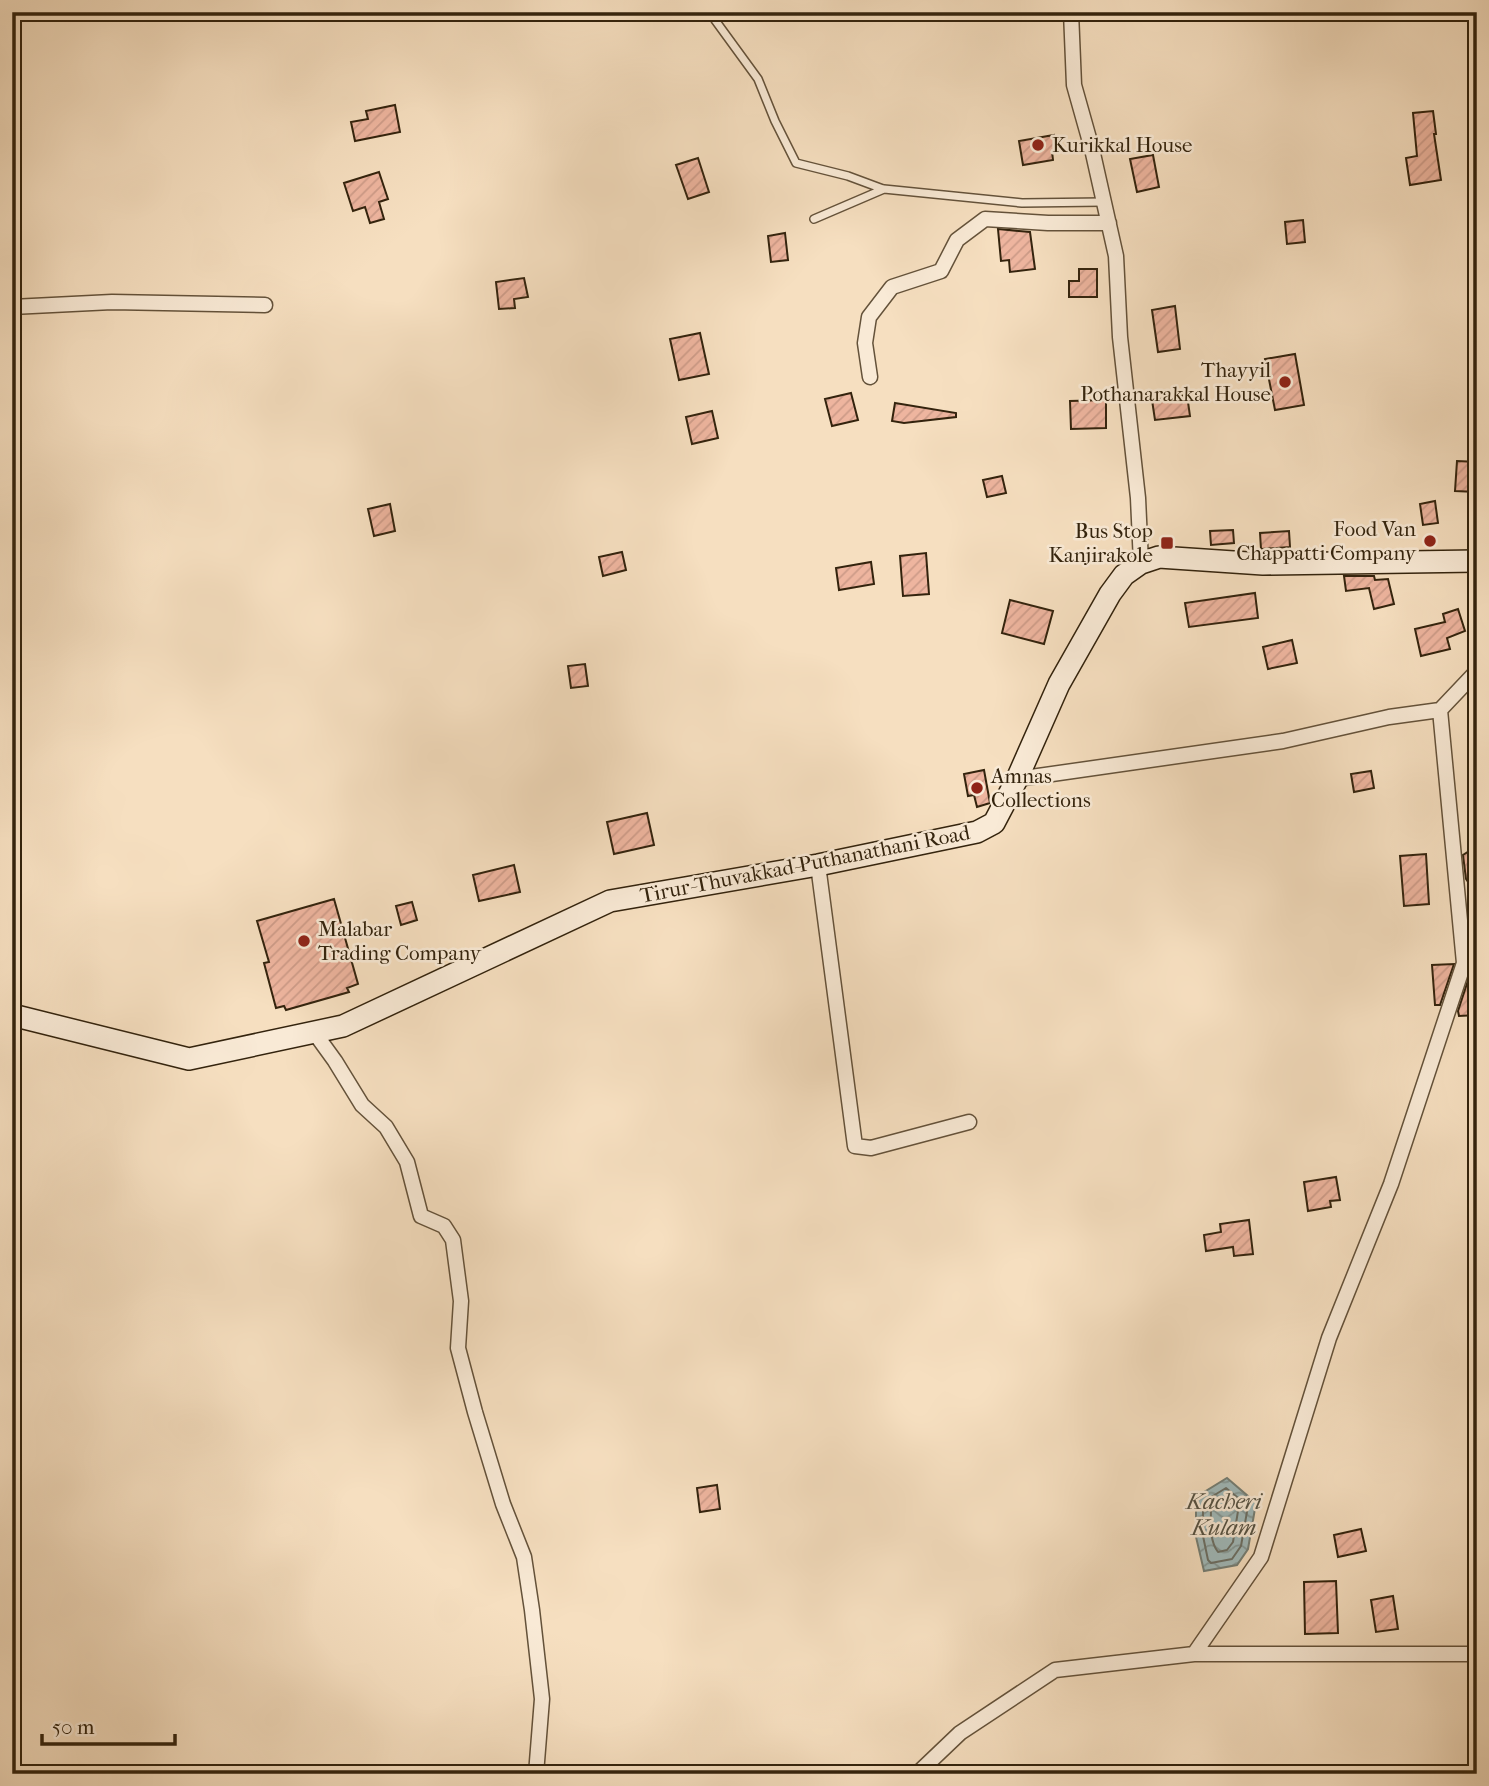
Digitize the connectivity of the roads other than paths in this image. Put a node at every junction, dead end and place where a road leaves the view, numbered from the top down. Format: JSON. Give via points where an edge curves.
{"nodes":[{"id":1,"x":1071,"y":12,"type":"edge"},
{"id":2,"x":715,"y":20,"type":"dead end"},
{"id":3,"x":884,"y":189,"type":"junction"},
{"id":4,"x":1104,"y":202,"type":"junction"},
{"id":5,"x":814,"y":219,"type":"dead end"},
{"id":6,"x":1109,"y":223,"type":"junction"},
{"id":7,"x":265,"y":305,"type":"dead end"},
{"id":8,"x":12,"y":307,"type":"edge"},
{"id":9,"x":870,"y":377,"type":"dead end"},
{"id":10,"x":1477,"y":561,"type":"edge"},
{"id":11,"x":1142,"y":563,"type":"junction"},
{"id":12,"x":1477,"y":671,"type":"edge"},
{"id":13,"x":1440,"y":710,"type":"junction"},
{"id":14,"x":1017,"y":779,"type":"junction"},
{"id":15,"x":818,"y":865,"type":"junction"},
{"id":16,"x":12,"y":1015,"type":"edge"},
{"id":17,"x":314,"y":1032,"type":"junction"},
{"id":18,"x":969,"y":1122,"type":"dead end"},
{"id":19,"x":1194,"y":1654,"type":"junction"},
{"id":20,"x":1477,"y":1654,"type":"edge"},
{"id":21,"x":536,"y":1774,"type":"edge"},
{"id":22,"x":917,"y":1774,"type":"edge"}],
"edges":[{"from":1,"to":4,"type":"street","via":[[1074,85]]},
{"from":2,"to":3,"type":"lane","via":[[758,79],[796,163]]},
{"from":3,"to":4,"type":"lane","via":[[1022,203]]},
{"from":3,"to":5,"type":"lane"},
{"from":4,"to":6,"type":"street"},
{"from":6,"to":9,"type":"street","via":[[985,219],[957,240],[941,271],[892,287],[869,317],[865,344]]},
{"from":6,"to":11,"type":"street","via":[[1116,256]]},
{"from":7,"to":8,"type":"street","via":[[112,302]]},
{"from":10,"to":11,"type":"main road","via":[[1263,564],[1159,557]]},
{"from":11,"to":14,"type":"main road","name":"Tirur-Thuvakkad-Puthanathani Road","via":[[1124,575],[1110,594],[1059,684]]},
{"from":12,"to":13,"type":"street"},
{"from":13,"to":14,"type":"street","via":[[1283,741]]},
{"from":13,"to":19,"type":"street","via":[[1464,963],[1391,1184],[1329,1338],[1261,1557]]},
{"from":14,"to":15,"type":"main road","name":"Tirur-Thuvakkad-Puthanathani Road","via":[[994,823],[977,832]]},
{"from":15,"to":17,"type":"main road","name":"Tirur-Thuvakkad-Puthanathani Road","via":[[610,901],[343,1026]]},
{"from":15,"to":18,"type":"street","via":[[855,1146],[871,1148]]},
{"from":16,"to":17,"type":"main road","name":"Tirur-Thuvakkad-Puthanathani Road","via":[[189,1059]]},
{"from":17,"to":21,"type":"street","via":[[407,1162],[421,1216],[444,1226],[453,1240],[461,1301],[458,1348],[503,1504],[524,1557],[542,1699]]},
{"from":19,"to":20,"type":"street"},
{"from":19,"to":22,"type":"street","via":[[1055,1671],[960,1733]]}]}
